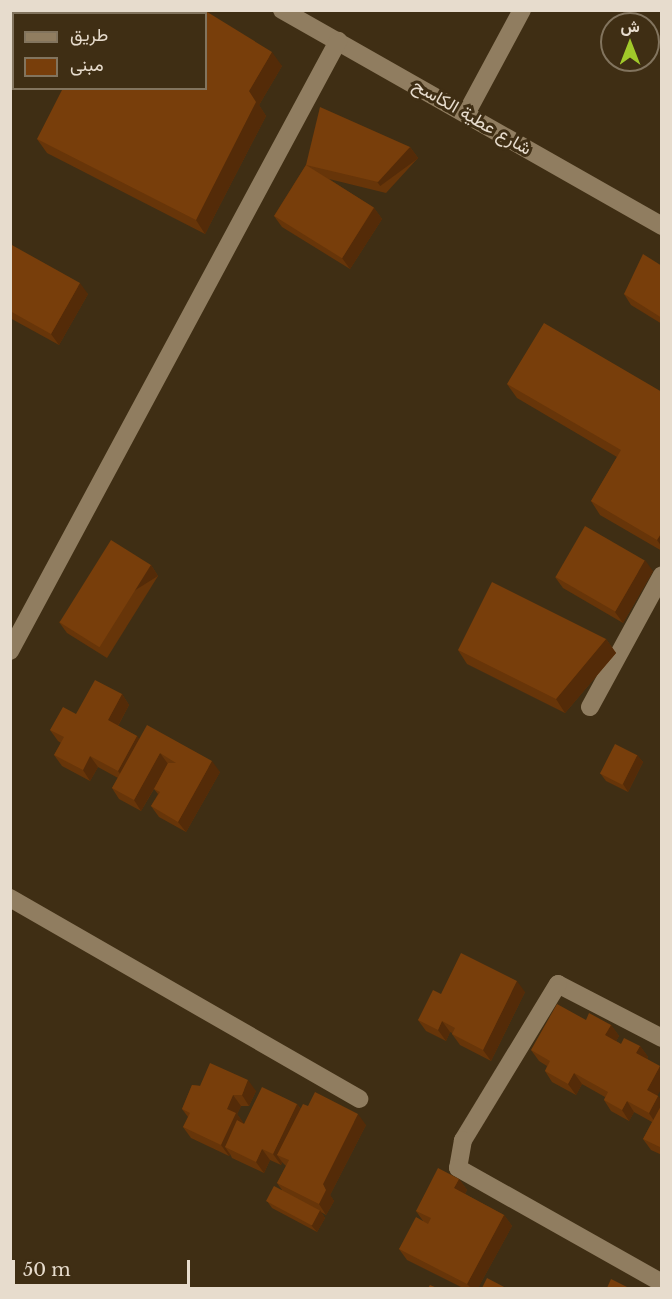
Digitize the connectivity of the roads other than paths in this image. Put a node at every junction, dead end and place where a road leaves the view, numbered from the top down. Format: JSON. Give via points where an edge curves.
{"nodes":[{"id":1,"x":282,"y":10,"type":"edge"},
{"id":2,"x":522,"y":10,"type":"edge"},
{"id":3,"x":338,"y":41,"type":"junction"},
{"id":4,"x":466,"y":114,"type":"junction"},
{"id":5,"x":662,"y":226,"type":"edge"},
{"id":6,"x":662,"y":575,"type":"edge"},
{"id":7,"x":10,"y":651,"type":"edge"},
{"id":8,"x":590,"y":707,"type":"dead end"},
{"id":9,"x":10,"y":898,"type":"edge"},
{"id":10,"x":662,"y":1038,"type":"edge"},
{"id":11,"x":358,"y":1099,"type":"dead end"},
{"id":12,"x":662,"y":1283,"type":"edge"}],
"edges":[{"from":1,"to":3,"type":"street","name":"شارع عطية الكاسح"},
{"from":2,"to":4,"type":"street"},
{"from":3,"to":4,"type":"street","name":"شارع عطية الكاسح"},
{"from":3,"to":7,"type":"street"},
{"from":4,"to":5,"type":"street","name":"شارع عطية الكاسح"},
{"from":6,"to":8,"type":"street"},
{"from":9,"to":11,"type":"street"},
{"from":10,"to":12,"type":"street","via":[[558,984],[463,1140],[458,1168]]}]}
